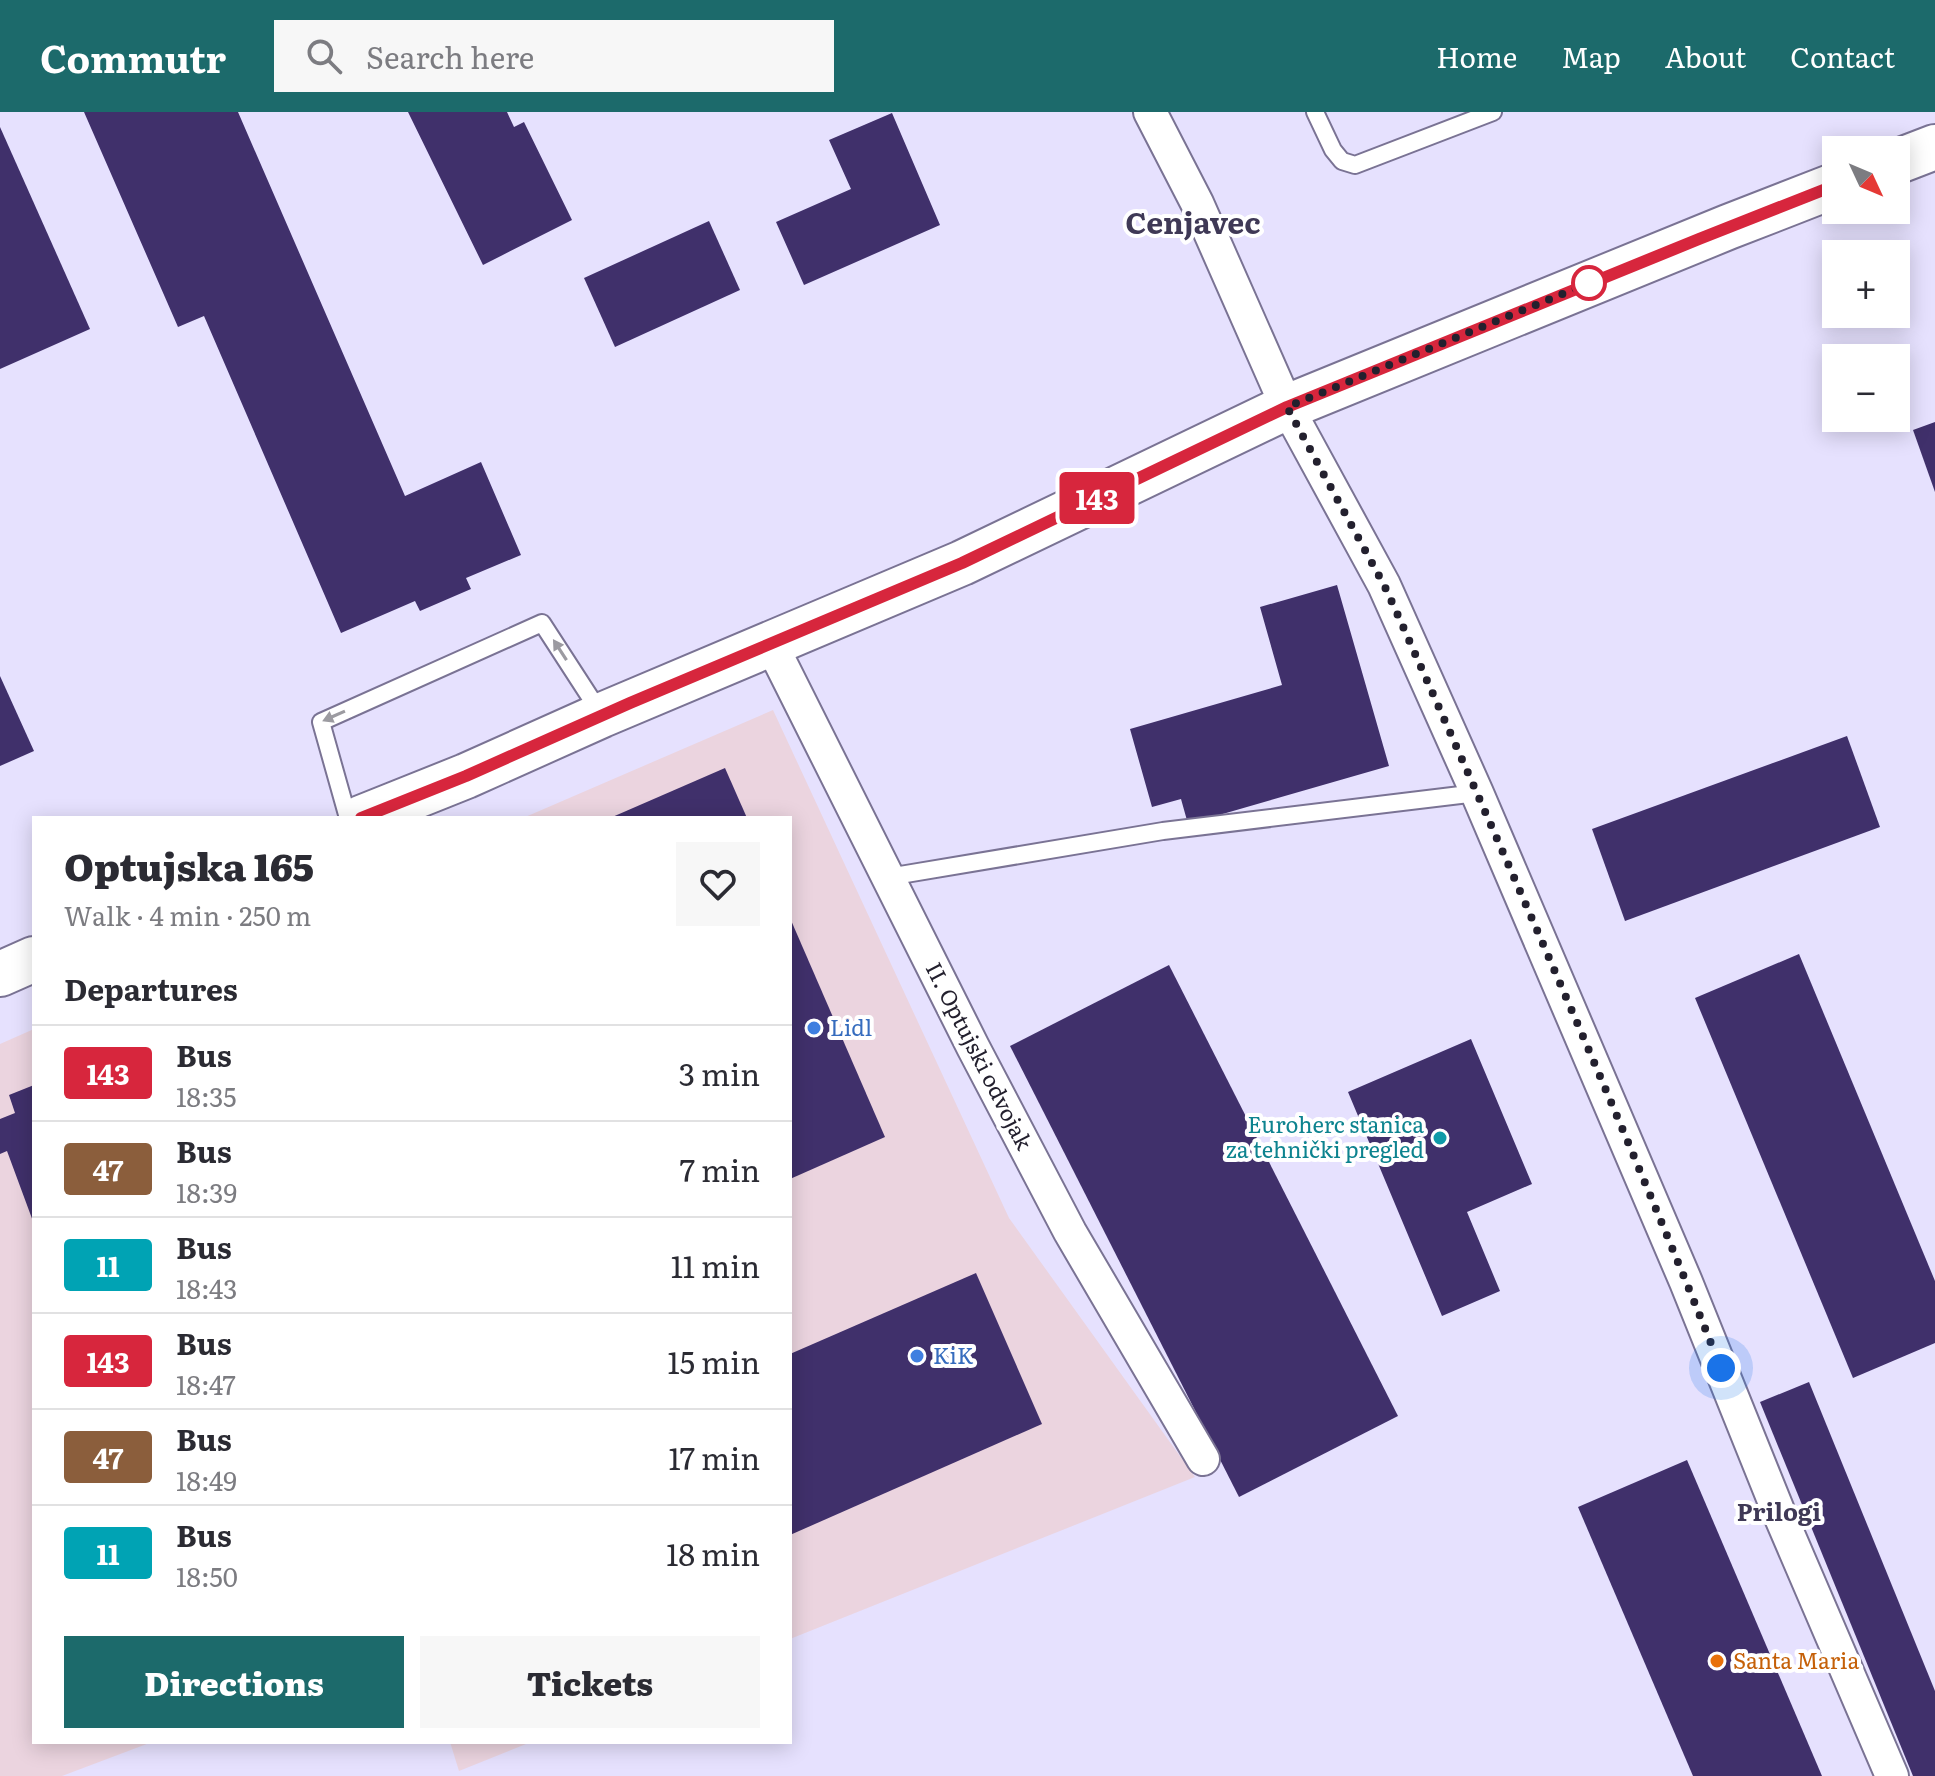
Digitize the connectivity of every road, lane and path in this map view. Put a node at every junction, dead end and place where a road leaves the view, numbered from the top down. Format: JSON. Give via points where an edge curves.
{"nodes":[{"id":1,"x":1150,"y":112,"type":"edge"},
{"id":2,"x":1315,"y":112,"type":"edge"},
{"id":3,"x":1493,"y":112,"type":"edge"},
{"id":4,"x":1935,"y":147,"type":"edge"},
{"id":5,"x":1910,"y":157,"type":"edge"},
{"id":6,"x":1822,"y":190,"type":"edge"},
{"id":7,"x":1287,"y":407,"type":"junction"},
{"id":8,"x":771,"y":644,"type":"junction"},
{"id":9,"x":602,"y":715,"type":"junction"},
{"id":10,"x":1477,"y":793,"type":"junction"},
{"id":11,"x":347,"y":816,"type":"edge"},
{"id":12,"x":366,"y":816,"type":"edge"},
{"id":13,"x":888,"y":877,"type":"junction"},
{"id":14,"x":32,"y":960,"type":"edge"},
{"id":15,"x":0,"y":974,"type":"edge"},
{"id":16,"x":1203,"y":1459,"type":"dead end"},
{"id":17,"x":1892,"y":1776,"type":"edge"}],
"edges":[{"from":1,"to":7,"type":"street","via":[[1197,203]]},
{"from":2,"to":3,"type":"lane","via":[[1333,150],[1342,161],[1355,165]]},
{"from":4,"to":5,"type":"main road"},
{"from":6,"to":7,"type":"main road"},
{"from":7,"to":8,"type":"main road","via":[[962,563]]},
{"from":7,"to":10,"type":"street","via":[[1384,585]]},
{"from":8,"to":9,"type":"main road"},
{"from":8,"to":13,"type":"street","name":"II. Optujski odvojak"},
{"from":9,"to":11,"type":"lane","one_way":true,"via":[[542,623],[321,722]]},
{"from":9,"to":12,"type":"main road"},
{"from":10,"to":13,"type":"lane","via":[[1163,831]]},
{"from":10,"to":17,"type":"street"},
{"from":13,"to":16,"type":"street","name":"II. Optujski odvojak","via":[[1070,1232]]},
{"from":14,"to":15,"type":"main road"}]}
